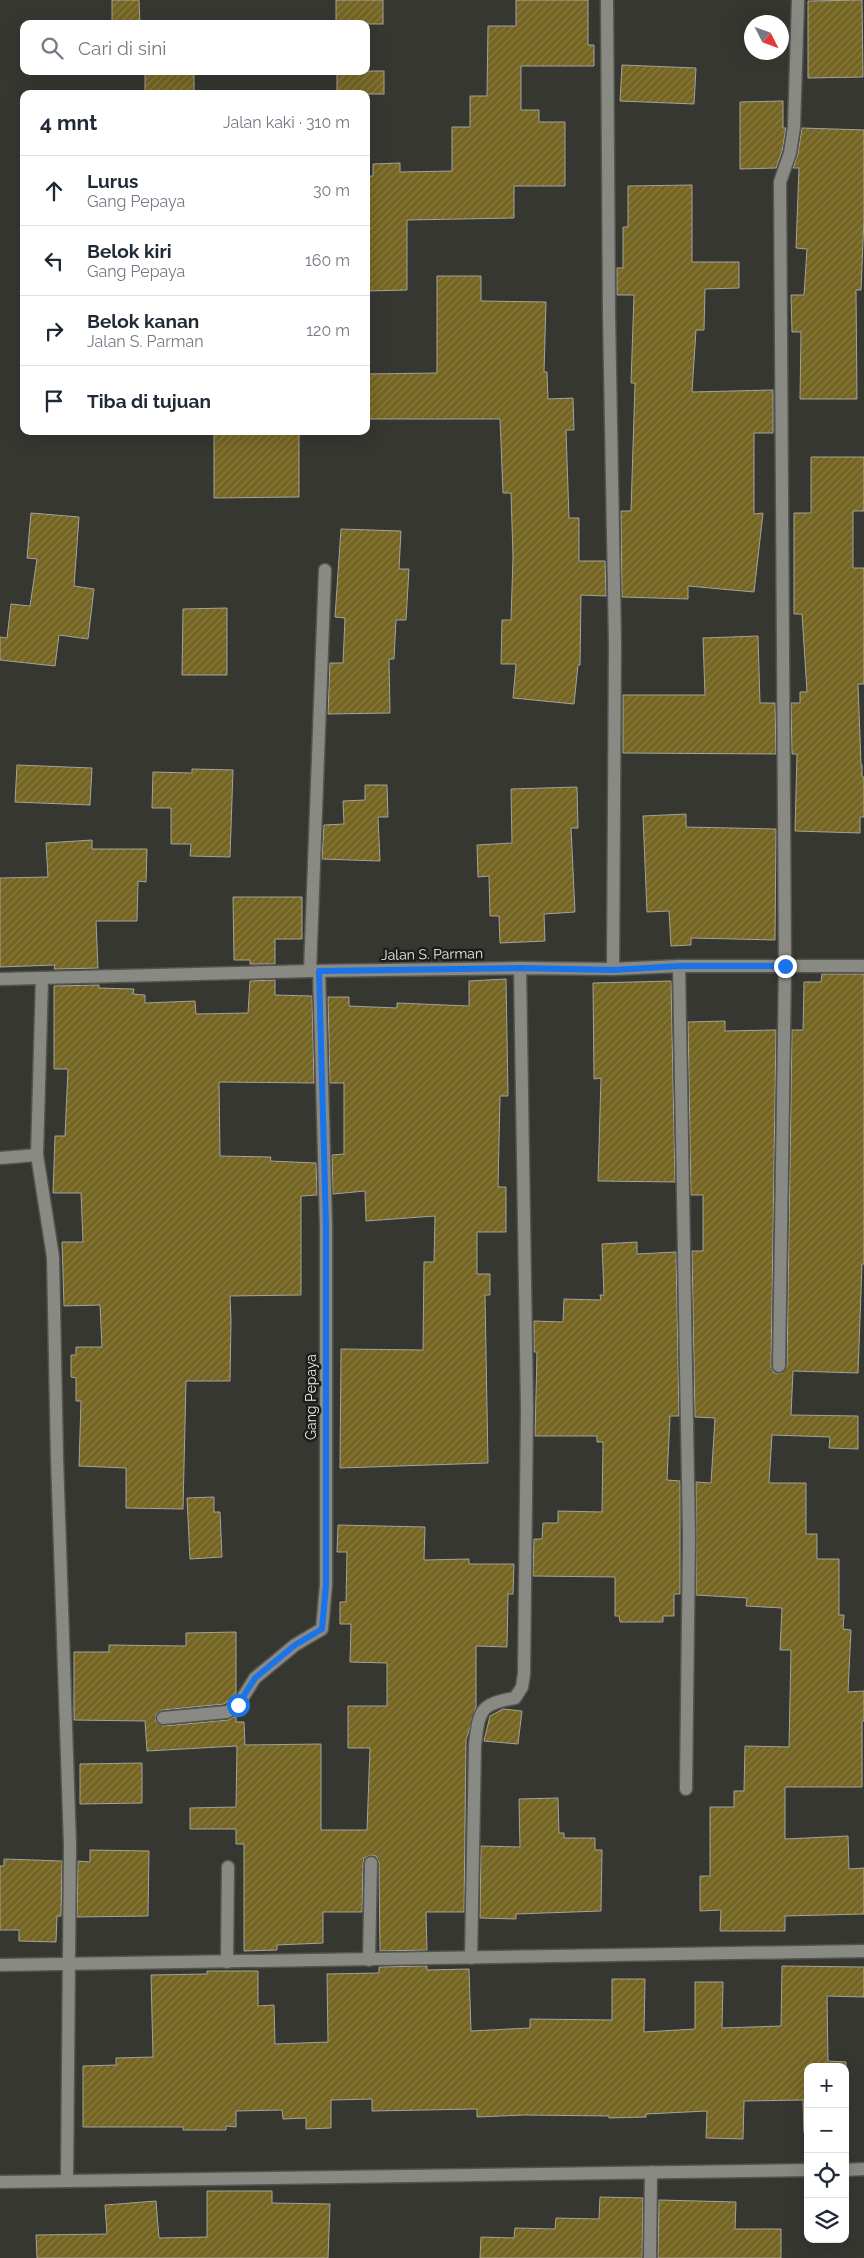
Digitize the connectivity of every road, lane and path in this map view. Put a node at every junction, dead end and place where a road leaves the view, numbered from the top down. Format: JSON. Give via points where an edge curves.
{"nodes":[{"id":1,"x":607,"y":0,"type":"edge"},
{"id":2,"x":798,"y":0,"type":"edge"},
{"id":3,"x":325,"y":570,"type":"dead end"},
{"id":4,"x":679,"y":966,"type":"junction"},
{"id":5,"x":785,"y":966,"type":"junction"},
{"id":6,"x":864,"y":966,"type":"edge"},
{"id":7,"x":520,"y":968,"type":"junction"},
{"id":8,"x":613,"y":970,"type":"junction"},
{"id":9,"x":315,"y":971,"type":"junction"},
{"id":10,"x":42,"y":978,"type":"junction"},
{"id":11,"x":0,"y":980,"type":"edge"},
{"id":12,"x":37,"y":1155,"type":"junction"},
{"id":13,"x":0,"y":1158,"type":"edge"},
{"id":14,"x":779,"y":1366,"type":"dead end"},
{"id":15,"x":163,"y":1718,"type":"dead end"},
{"id":16,"x":686,"y":1789,"type":"dead end"},
{"id":17,"x":371,"y":1863,"type":"dead end"},
{"id":18,"x":228,"y":1867,"type":"dead end"},
{"id":19,"x":864,"y":1951,"type":"edge"},
{"id":20,"x":471,"y":1958,"type":"junction"},
{"id":21,"x":369,"y":1960,"type":"junction"},
{"id":22,"x":227,"y":1962,"type":"junction"},
{"id":23,"x":70,"y":1963,"type":"junction"},
{"id":24,"x":0,"y":1965,"type":"edge"},
{"id":25,"x":864,"y":2169,"type":"edge"},
{"id":26,"x":804,"y":2170,"type":"edge"},
{"id":27,"x":849,"y":2170,"type":"edge"},
{"id":28,"x":651,"y":2172,"type":"junction"},
{"id":29,"x":67,"y":2181,"type":"junction"},
{"id":30,"x":0,"y":2182,"type":"edge"},
{"id":31,"x":650,"y":2258,"type":"edge"}],
"edges":[{"from":1,"to":8,"type":"street","via":[[614,644]]},
{"from":2,"to":5,"type":"street","via":[[794,126],[790,153],[780,182]]},
{"from":3,"to":9,"type":"street"},
{"from":4,"to":5,"type":"street","name":"Jalan S. Parman"},
{"from":4,"to":8,"type":"street","name":"Jalan S. Parman"},
{"from":4,"to":16,"type":"street","via":[[688,1538]]},
{"from":5,"to":6,"type":"street","name":"Jalan S. Parman"},
{"from":5,"to":14,"type":"street"},
{"from":7,"to":8,"type":"street","name":"Jalan S. Parman"},
{"from":7,"to":9,"type":"street","name":"Jalan S. Parman"},
{"from":7,"to":20,"type":"street","via":[[527,1409],[524,1674],[522,1687],[515,1698],[493,1702],[478,1719]]},
{"from":9,"to":10,"type":"street","name":"Jalan S. Parman"},
{"from":9,"to":15,"type":"street","name":"Gang Pepaya","via":[[326,1226],[326,1585],[322,1629],[295,1645],[255,1678],[238,1705],[227,1712]]},
{"from":10,"to":11,"type":"street","name":"Jalan S. Parman"},
{"from":10,"to":12,"type":"street"},
{"from":12,"to":13,"type":"street"},
{"from":12,"to":23,"type":"street","via":[[53,1257],[70,1845]]},
{"from":17,"to":21,"type":"street"},
{"from":18,"to":22,"type":"street"},
{"from":19,"to":20,"type":"street"},
{"from":20,"to":21,"type":"street"},
{"from":21,"to":22,"type":"street"},
{"from":22,"to":23,"type":"street"},
{"from":23,"to":24,"type":"street"},
{"from":23,"to":29,"type":"street"},
{"from":25,"to":27,"type":"street"},
{"from":26,"to":28,"type":"street"},
{"from":28,"to":29,"type":"street"},
{"from":28,"to":31,"type":"street"},
{"from":29,"to":30,"type":"street"}]}
